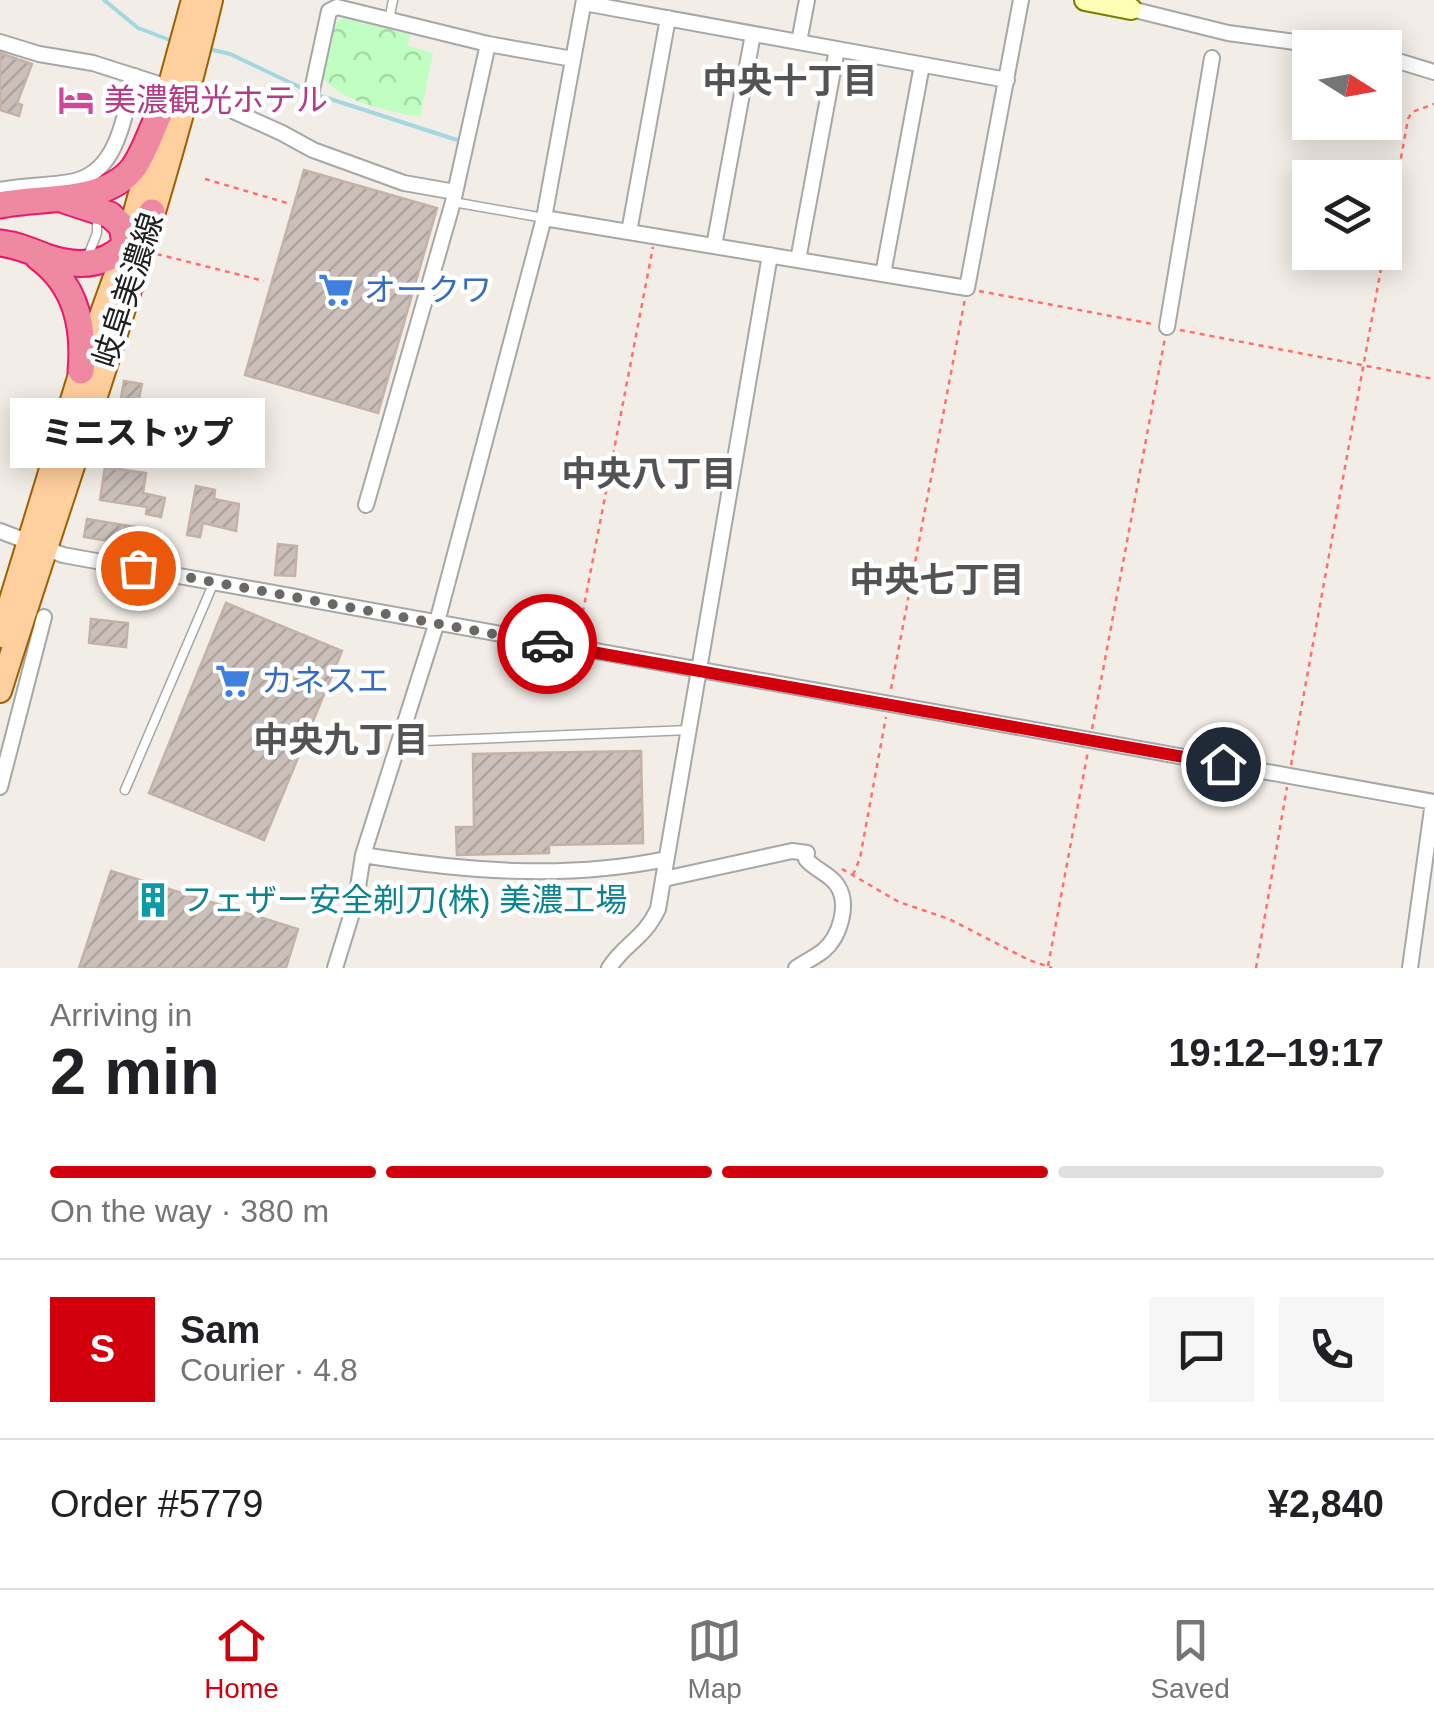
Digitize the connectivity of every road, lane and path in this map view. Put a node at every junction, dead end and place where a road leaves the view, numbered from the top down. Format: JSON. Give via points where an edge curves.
{"nodes":[{"id":1,"x":193,"y":0,"type":"edge"},
{"id":2,"x":211,"y":0,"type":"edge"},
{"id":3,"x":392,"y":0,"type":"edge"},
{"id":4,"x":807,"y":0,"type":"edge"},
{"id":5,"x":1020,"y":0,"type":"edge"},
{"id":6,"x":1085,"y":0,"type":"edge"},
{"id":7,"x":584,"y":1,"type":"edge"},
{"id":8,"x":1128,"y":5,"type":"edge"},
{"id":9,"x":668,"y":18,"type":"junction"},
{"id":10,"x":389,"y":20,"type":"junction"},
{"id":11,"x":753,"y":34,"type":"junction"},
{"id":12,"x":0,"y":42,"type":"edge"},
{"id":13,"x":799,"y":42,"type":"junction"},
{"id":14,"x":1292,"y":42,"type":"edge"},
{"id":15,"x":488,"y":44,"type":"junction"},
{"id":16,"x":191,"y":45,"type":"junction"},
{"id":17,"x":837,"y":49,"type":"junction"},
{"id":18,"x":1212,"y":58,"type":"dead end"},
{"id":19,"x":574,"y":59,"type":"junction"},
{"id":20,"x":1402,"y":62,"type":"edge"},
{"id":21,"x":922,"y":64,"type":"junction"},
{"id":22,"x":1434,"y":72,"type":"edge"},
{"id":23,"x":135,"y":76,"type":"junction"},
{"id":24,"x":1007,"y":80,"type":"junction"},
{"id":25,"x":312,"y":90,"type":"dead end"},
{"id":26,"x":176,"y":92,"type":"junction"},
{"id":27,"x":1434,"y":104,"type":"edge"},
{"id":28,"x":1400,"y":160,"type":"edge"},
{"id":29,"x":205,"y":179,"type":"dead end"},
{"id":30,"x":0,"y":190,"type":"edge"},
{"id":31,"x":454,"y":197,"type":"junction"},
{"id":32,"x":50,"y":198,"type":"junction"},
{"id":33,"x":288,"y":203,"type":"dead end"},
{"id":34,"x":0,"y":205,"type":"edge"},
{"id":35,"x":93,"y":209,"type":"junction"},
{"id":36,"x":152,"y":212,"type":"junction"},
{"id":37,"x":544,"y":218,"type":"junction"},
{"id":38,"x":629,"y":232,"type":"junction"},
{"id":39,"x":655,"y":236,"type":"junction"},
{"id":40,"x":12,"y":246,"type":"edge"},
{"id":41,"x":714,"y":246,"type":"junction"},
{"id":42,"x":125,"y":248,"type":"junction"},
{"id":43,"x":152,"y":253,"type":"dead end"},
{"id":44,"x":770,"y":255,"type":"junction"},
{"id":45,"x":798,"y":260,"type":"junction"},
{"id":46,"x":82,"y":262,"type":"junction"},
{"id":47,"x":1381,"y":270,"type":"edge"},
{"id":48,"x":883,"y":274,"type":"junction"},
{"id":49,"x":264,"y":281,"type":"dead end"},
{"id":50,"x":132,"y":283,"type":"junction"},
{"id":51,"x":967,"y":288,"type":"junction"},
{"id":52,"x":1167,"y":327,"type":"junction"},
{"id":53,"x":1364,"y":367,"type":"junction"},
{"id":54,"x":81,"y":372,"type":"junction"},
{"id":55,"x":1434,"y":379,"type":"edge"},
{"id":56,"x":366,"y":504,"type":"dead end"},
{"id":57,"x":0,"y":531,"type":"edge"},
{"id":58,"x":37,"y":546,"type":"junction"},
{"id":59,"x":214,"y":582,"type":"junction"},
{"id":60,"x":44,"y":617,"type":"dead end"},
{"id":61,"x":437,"y":622,"type":"junction"},
{"id":62,"x":0,"y":636,"type":"edge"},
{"id":63,"x":576,"y":649,"type":"junction"},
{"id":64,"x":700,"y":670,"type":"junction"},
{"id":65,"x":0,"y":691,"type":"edge"},
{"id":66,"x":888,"y":704,"type":"junction"},
{"id":67,"x":689,"y":730,"type":"junction"},
{"id":68,"x":1090,"y":741,"type":"junction"},
{"id":69,"x":399,"y":742,"type":"junction"},
{"id":70,"x":1289,"y":776,"type":"junction"},
{"id":71,"x":0,"y":786,"type":"edge"},
{"id":72,"x":125,"y":790,"type":"dead end"},
{"id":73,"x":1434,"y":802,"type":"edge"},
{"id":74,"x":363,"y":855,"type":"junction"},
{"id":75,"x":666,"y":859,"type":"junction"},
{"id":76,"x":836,"y":866,"type":"dead end"},
{"id":77,"x":853,"y":875,"type":"junction"},
{"id":78,"x":664,"y":879,"type":"junction"},
{"id":79,"x":1050,"y":967,"type":"edge"},
{"id":80,"x":334,"y":968,"type":"edge"},
{"id":81,"x":608,"y":968,"type":"edge"},
{"id":82,"x":796,"y":968,"type":"edge"},
{"id":83,"x":1256,"y":968,"type":"edge"},
{"id":84,"x":1410,"y":968,"type":"edge"}],
"edges":[{"from":1,"to":16,"type":"main road","name":"岐阜美濃線"},
{"from":2,"to":16,"type":"main road","name":"岐阜美濃線"},
{"from":3,"to":10,"type":"lane"},
{"from":4,"to":13,"type":"street"},
{"from":5,"to":24,"type":"street"},
{"from":6,"to":8,"type":"street"},
{"from":7,"to":9,"type":"street"},
{"from":7,"to":19,"type":"street"},
{"from":8,"to":14,"type":"street","via":[[1228,33]]},
{"from":9,"to":11,"type":"street"},
{"from":9,"to":38,"type":"street"},
{"from":10,"to":15,"type":"street"},
{"from":10,"to":25,"type":"street","via":[[337,7],[329,11]]},
{"from":11,"to":13,"type":"street"},
{"from":11,"to":41,"type":"street"},
{"from":12,"to":23,"type":"street"},
{"from":13,"to":17,"type":"street"},
{"from":15,"to":19,"type":"street"},
{"from":15,"to":31,"type":"street"},
{"from":16,"to":26,"type":"main road","name":"岐阜美濃線"},
{"from":17,"to":21,"type":"street"},
{"from":17,"to":45,"type":"street"},
{"from":18,"to":52,"type":"street"},
{"from":19,"to":37,"type":"street"},
{"from":20,"to":22,"type":"street"},
{"from":21,"to":24,"type":"street"},
{"from":21,"to":48,"type":"street"},
{"from":23,"to":26,"type":"street"},
{"from":23,"to":30,"type":"street","via":[[102,167],[70,182]]},
{"from":24,"to":51,"type":"street"},
{"from":26,"to":31,"type":"street","via":[[313,150]]},
{"from":26,"to":32,"type":"highway","via":[[154,117],[124,178]]},
{"from":26,"to":36,"type":"main road","name":"岐阜美濃線"},
{"from":26,"to":42,"type":"main road","name":"岐阜美濃線"},
{"from":27,"to":28,"type":"path","via":[[1412,112]]},
{"from":29,"to":33,"type":"path"},
{"from":31,"to":37,"type":"lane"},
{"from":31,"to":56,"type":"street"},
{"from":32,"to":34,"type":"highway"},
{"from":32,"to":35,"type":"highway"},
{"from":35,"to":42,"type":"highway","via":[[122,226]]},
{"from":35,"to":46,"type":"lane","via":[[99,224]]},
{"from":36,"to":42,"type":"highway"},
{"from":36,"to":50,"type":"main road","name":"岐阜美濃線"},
{"from":37,"to":38,"type":"street"},
{"from":37,"to":61,"type":"street"},
{"from":38,"to":39,"type":"street"},
{"from":39,"to":41,"type":"street"},
{"from":39,"to":63,"type":"path"},
{"from":40,"to":46,"type":"highway"},
{"from":40,"to":54,"type":"highway","via":[[42,260],[67,287],[82,324]]},
{"from":41,"to":44,"type":"street"},
{"from":42,"to":46,"type":"highway","via":[[96,264]]},
{"from":42,"to":50,"type":"highway"},
{"from":42,"to":54,"type":"main road","name":"岐阜美濃線"},
{"from":43,"to":49,"type":"path"},
{"from":44,"to":45,"type":"street"},
{"from":44,"to":64,"type":"street"},
{"from":45,"to":48,"type":"street"},
{"from":47,"to":53,"type":"path"},
{"from":48,"to":51,"type":"street"},
{"from":50,"to":58,"type":"main road","name":"岐阜美濃線"},
{"from":51,"to":52,"type":"path"},
{"from":51,"to":66,"type":"path"},
{"from":52,"to":53,"type":"path"},
{"from":52,"to":68,"type":"path"},
{"from":53,"to":55,"type":"path"},
{"from":53,"to":70,"type":"path"},
{"from":54,"to":58,"type":"main road","name":"岐阜美濃線"},
{"from":57,"to":58,"type":"street"},
{"from":58,"to":59,"type":"street"},
{"from":58,"to":62,"type":"main road","name":"岐阜美濃線"},
{"from":58,"to":65,"type":"main road","name":"岐阜美濃線"},
{"from":59,"to":61,"type":"street"},
{"from":59,"to":72,"type":"lane"},
{"from":60,"to":71,"type":"street"},
{"from":61,"to":63,"type":"street"},
{"from":61,"to":69,"type":"street"},
{"from":63,"to":64,"type":"street"},
{"from":64,"to":66,"type":"street"},
{"from":64,"to":67,"type":"street"},
{"from":66,"to":68,"type":"street"},
{"from":66,"to":77,"type":"path"},
{"from":67,"to":69,"type":"lane"},
{"from":67,"to":75,"type":"street"},
{"from":68,"to":70,"type":"street"},
{"from":68,"to":79,"type":"path"},
{"from":69,"to":74,"type":"street"},
{"from":70,"to":73,"type":"street"},
{"from":70,"to":83,"type":"path"},
{"from":73,"to":84,"type":"street"},
{"from":74,"to":75,"type":"street","via":[[532,873]]},
{"from":74,"to":80,"type":"street"},
{"from":75,"to":78,"type":"street"},
{"from":76,"to":77,"type":"path"},
{"from":77,"to":79,"type":"path"},
{"from":78,"to":81,"type":"street","via":[[648,930]]},
{"from":78,"to":82,"type":"street","via":[[807,852],[811,866],[840,888],[842,919],[827,948]]}]}
